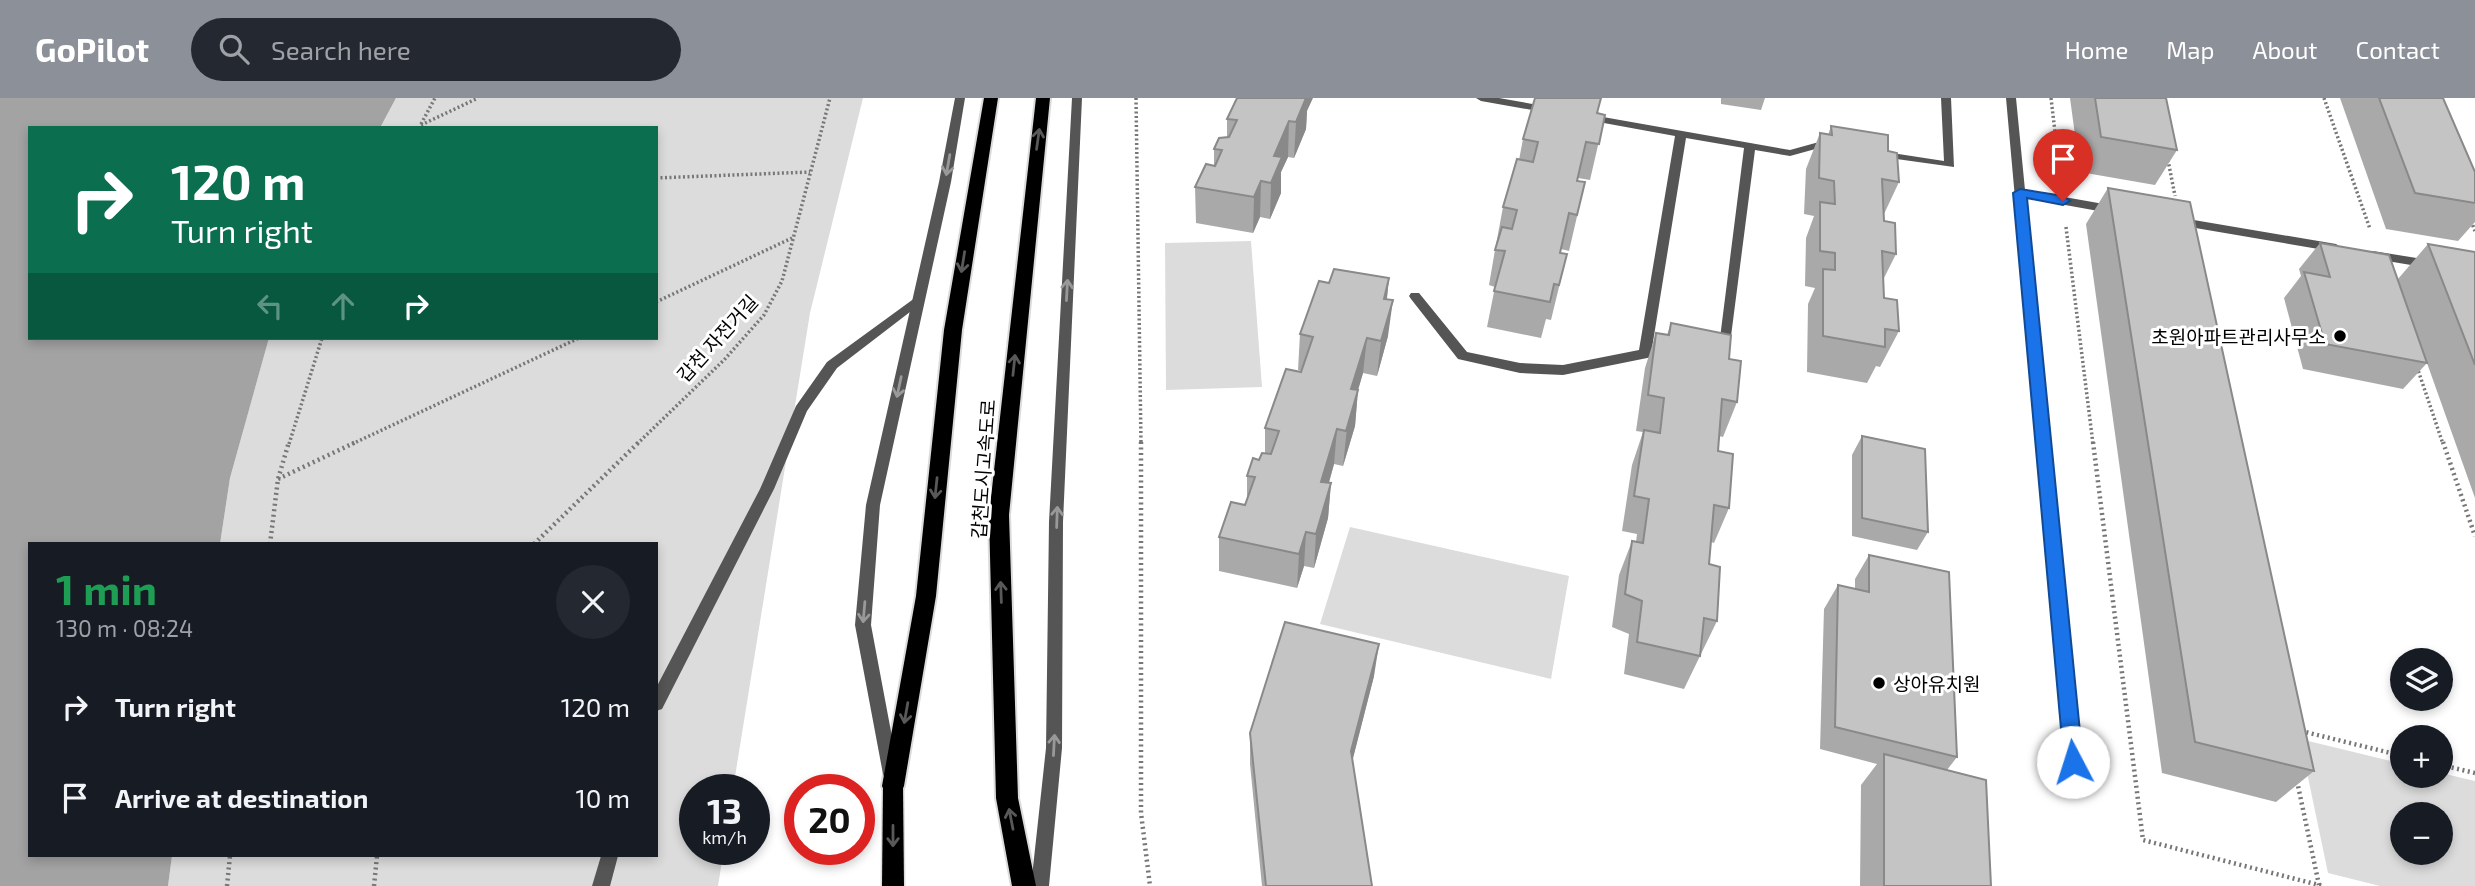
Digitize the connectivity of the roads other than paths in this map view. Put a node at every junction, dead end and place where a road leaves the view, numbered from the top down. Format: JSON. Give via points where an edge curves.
{"nodes":[{"id":1,"x":960,"y":98,"type":"edge"},
{"id":2,"x":990,"y":98,"type":"edge"},
{"id":3,"x":1043,"y":98,"type":"edge"},
{"id":4,"x":1077,"y":98,"type":"edge"},
{"id":5,"x":1481,"y":98,"type":"edge"},
{"id":6,"x":1946,"y":98,"type":"edge"},
{"id":7,"x":2011,"y":98,"type":"edge"},
{"id":8,"x":1560,"y":112,"type":"edge"},
{"id":9,"x":1573,"y":114,"type":"edge"},
{"id":10,"x":1681,"y":134,"type":"junction"},
{"id":11,"x":1750,"y":146,"type":"junction"},
{"id":12,"x":1847,"y":149,"type":"edge"},
{"id":13,"x":1873,"y":153,"type":"edge"},
{"id":14,"x":2020,"y":193,"type":"junction"},
{"id":15,"x":2128,"y":212,"type":"edge"},
{"id":16,"x":2168,"y":219,"type":"edge"},
{"id":17,"x":2448,"y":268,"type":"edge"},
{"id":18,"x":1415,"y":296,"type":"dead end"},
{"id":19,"x":919,"y":299,"type":"junction"},
{"id":20,"x":1699,"y":345,"type":"edge"},
{"id":21,"x":1685,"y":347,"type":"edge"},
{"id":22,"x":1645,"y":353,"type":"junction"},
{"id":23,"x":658,"y":700,"type":"edge"},
{"id":24,"x":893,"y":786,"type":"junction"},
{"id":25,"x":2076,"y":789,"type":"dead end"},
{"id":26,"x":609,"y":857,"type":"edge"},
{"id":27,"x":601,"y":886,"type":"edge"},
{"id":28,"x":893,"y":886,"type":"edge"},
{"id":29,"x":1024,"y":886,"type":"edge"},
{"id":30,"x":1040,"y":886,"type":"edge"}],
"edges":[{"from":1,"to":19,"type":"street","one_way":true},
{"from":2,"to":24,"type":"highway","one_way":true,"via":[[953,330],[926,596]]},
{"from":29,"to":3,"type":"highway","name":"갑천도시고속도로","one_way":true,"via":[[1007,798],[999,515]]},
{"from":30,"to":4,"type":"street","one_way":true,"via":[[1054,748],[1056,522]]},
{"from":5,"to":8,"type":"street"},
{"from":6,"to":13,"type":"street","via":[[1950,165]]},
{"from":7,"to":14,"type":"street"},
{"from":9,"to":10,"type":"street"},
{"from":10,"to":11,"type":"street"},
{"from":10,"to":22,"type":"street"},
{"from":11,"to":12,"type":"street","via":[[1790,153],[1819,145]]},
{"from":11,"to":20,"type":"street","via":[[1726,341]]},
{"from":14,"to":15,"type":"street"},
{"from":14,"to":25,"type":"street"},
{"from":16,"to":17,"type":"street"},
{"from":18,"to":22,"type":"street","via":[[1463,356],[1520,368],[1563,370]]},
{"from":19,"to":23,"type":"street","via":[[832,365],[801,409],[767,489]]},
{"from":19,"to":24,"type":"street","one_way":true,"via":[[873,505],[863,625]]},
{"from":21,"to":22,"type":"street"},
{"from":24,"to":28,"type":"main road","one_way":true},
{"from":26,"to":27,"type":"street"}]}
